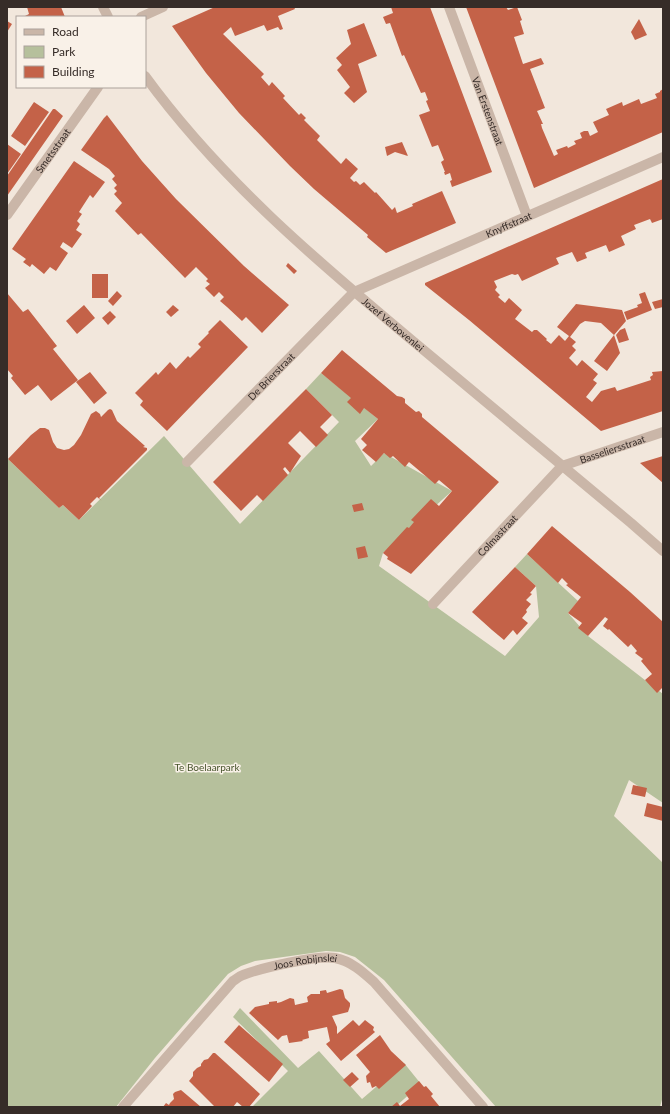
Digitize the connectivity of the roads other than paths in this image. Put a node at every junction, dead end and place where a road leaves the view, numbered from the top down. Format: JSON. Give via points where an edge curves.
{"nodes":[{"id":1,"x":103,"y":7,"type":"edge"},
{"id":2,"x":163,"y":7,"type":"edge"},
{"id":3,"x":449,"y":7,"type":"edge"},
{"id":4,"x":108,"y":16,"type":"edge"},
{"id":5,"x":143,"y":16,"type":"edge"},
{"id":6,"x":146,"y":77,"type":"edge"},
{"id":7,"x":97,"y":88,"type":"edge"},
{"id":8,"x":663,"y":157,"type":"edge"},
{"id":9,"x":7,"y":215,"type":"edge"},
{"id":10,"x":527,"y":216,"type":"junction"},
{"id":11,"x":354,"y":292,"type":"junction"},
{"id":12,"x":663,"y":432,"type":"edge"},
{"id":13,"x":187,"y":462,"type":"dead end"},
{"id":14,"x":562,"y":466,"type":"junction"},
{"id":15,"x":663,"y":551,"type":"edge"},
{"id":16,"x":433,"y":604,"type":"dead end"},
{"id":17,"x":123,"y":1107,"type":"edge"},
{"id":18,"x":483,"y":1107,"type":"edge"}],
"edges":[{"from":1,"to":4,"type":"street"},
{"from":2,"to":5,"type":"street"},
{"from":3,"to":10,"type":"street","name":"Van Erstenstraat"},
{"from":6,"to":11,"type":"street","name":"Jozef Verbovenlei","via":[[194,138],[244,192]]},
{"from":7,"to":9,"type":"street","name":"Smetsstraat"},
{"from":8,"to":10,"type":"street","name":"Knyffstraat"},
{"from":10,"to":11,"type":"street","name":"Knyffstraat"},
{"from":11,"to":13,"type":"street","name":"De Brierstraat"},
{"from":11,"to":14,"type":"street","name":"Jozef Verbovenlei"},
{"from":12,"to":14,"type":"street","name":"Basseliersstraat"},
{"from":14,"to":15,"type":"street","name":"Jozef Verbovenlei"},
{"from":14,"to":16,"type":"street","name":"Colmastraat"},
{"from":17,"to":18,"type":"street","name":"Joos Robijnslei","via":[[233,981],[255,971],[324,957],[346,962],[374,982]]}]}
